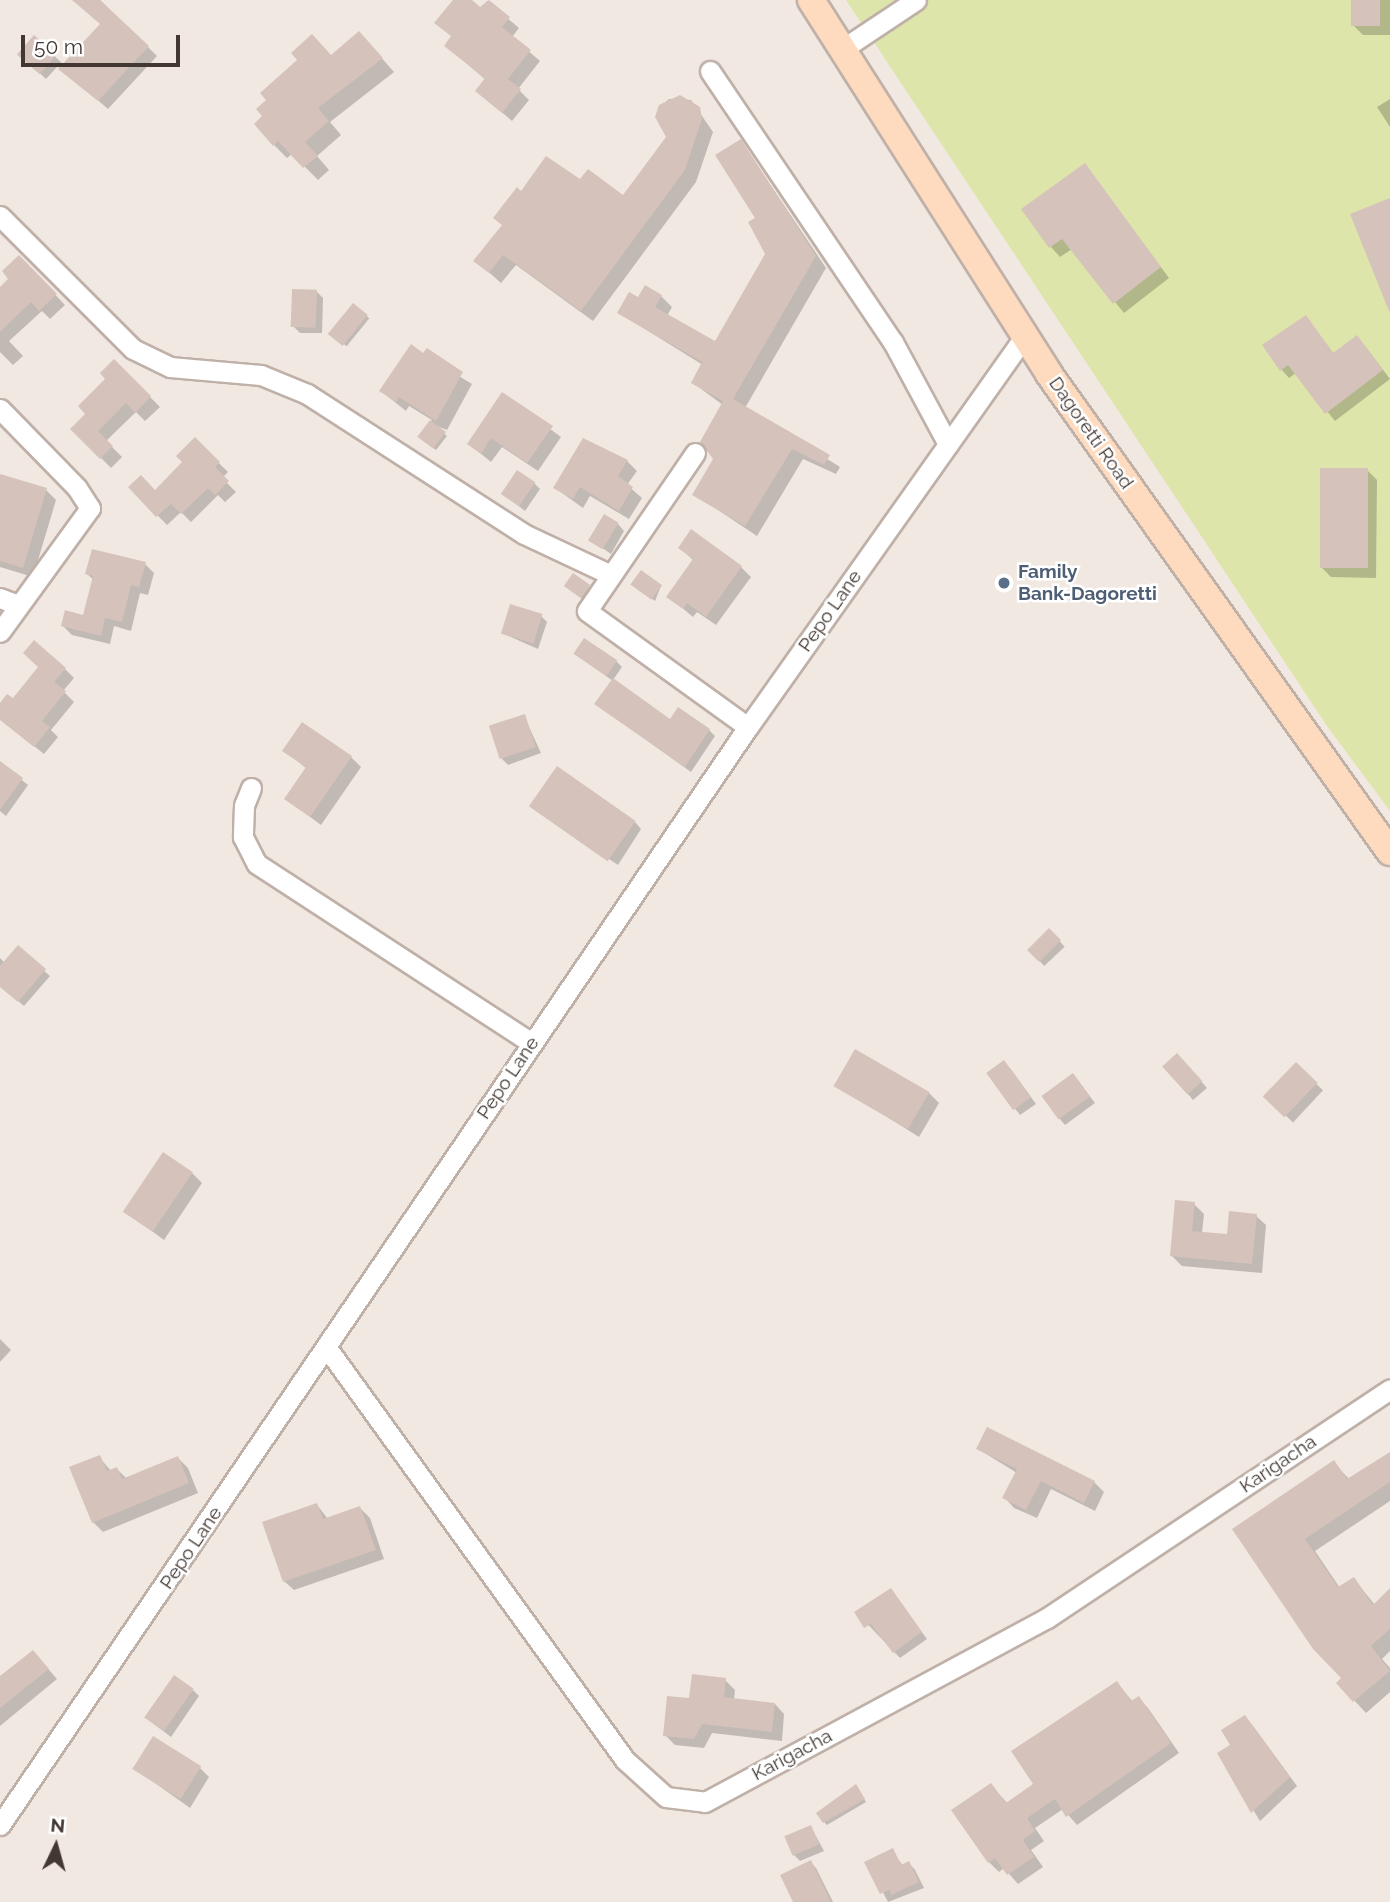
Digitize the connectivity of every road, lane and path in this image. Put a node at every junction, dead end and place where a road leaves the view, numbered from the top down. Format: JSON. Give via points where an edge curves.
{"nodes":[{"id":1,"x":811,"y":0,"type":"edge"},
{"id":2,"x":916,"y":0,"type":"edge"},
{"id":3,"x":842,"y":50,"type":"junction"},
{"id":4,"x":710,"y":71,"type":"dead end"},
{"id":5,"x":0,"y":216,"type":"edge"},
{"id":6,"x":1024,"y":336,"type":"junction"},
{"id":7,"x":0,"y":409,"type":"edge"},
{"id":8,"x":948,"y":444,"type":"junction"},
{"id":9,"x":695,"y":453,"type":"dead end"},
{"id":10,"x":609,"y":574,"type":"junction"},
{"id":11,"x":9,"y":601,"type":"edge"},
{"id":12,"x":0,"y":632,"type":"edge"},
{"id":13,"x":748,"y":727,"type":"junction"},
{"id":14,"x":251,"y":788,"type":"dead end"},
{"id":15,"x":1390,"y":852,"type":"edge"},
{"id":16,"x":532,"y":1043,"type":"junction"},
{"id":17,"x":327,"y":1348,"type":"junction"},
{"id":18,"x":1390,"y":1389,"type":"edge"},
{"id":19,"x":0,"y":1825,"type":"edge"}],
"edges":[{"from":1,"to":3,"type":"main road","name":"Dagoretti Road"},
{"from":2,"to":3,"type":"street"},
{"from":3,"to":6,"type":"main road","name":"Dagoretti Road"},
{"from":4,"to":8,"type":"street","via":[[893,342]]},
{"from":5,"to":10,"type":"street","via":[[133,349],[170,367],[261,375],[307,394],[524,534]]},
{"from":6,"to":8,"type":"street","name":"Pepo Lane"},
{"from":6,"to":15,"type":"main road","name":"Dagoretti Road"},
{"from":7,"to":11,"type":"street","via":[[77,488],[90,508]]},
{"from":8,"to":13,"type":"street","name":"Pepo Lane"},
{"from":9,"to":10,"type":"street"},
{"from":10,"to":13,"type":"street","via":[[587,605],[592,617]]},
{"from":11,"to":12,"type":"street"},
{"from":13,"to":16,"type":"street","name":"Pepo Lane"},
{"from":14,"to":16,"type":"street","via":[[244,805],[243,837],[257,864]]},
{"from":16,"to":17,"type":"street","name":"Pepo Lane"},
{"from":17,"to":18,"type":"street","name":"Karigacha","via":[[625,1760],[666,1797],[705,1802],[1047,1618]]},
{"from":17,"to":19,"type":"street","name":"Pepo Lane"}]}
